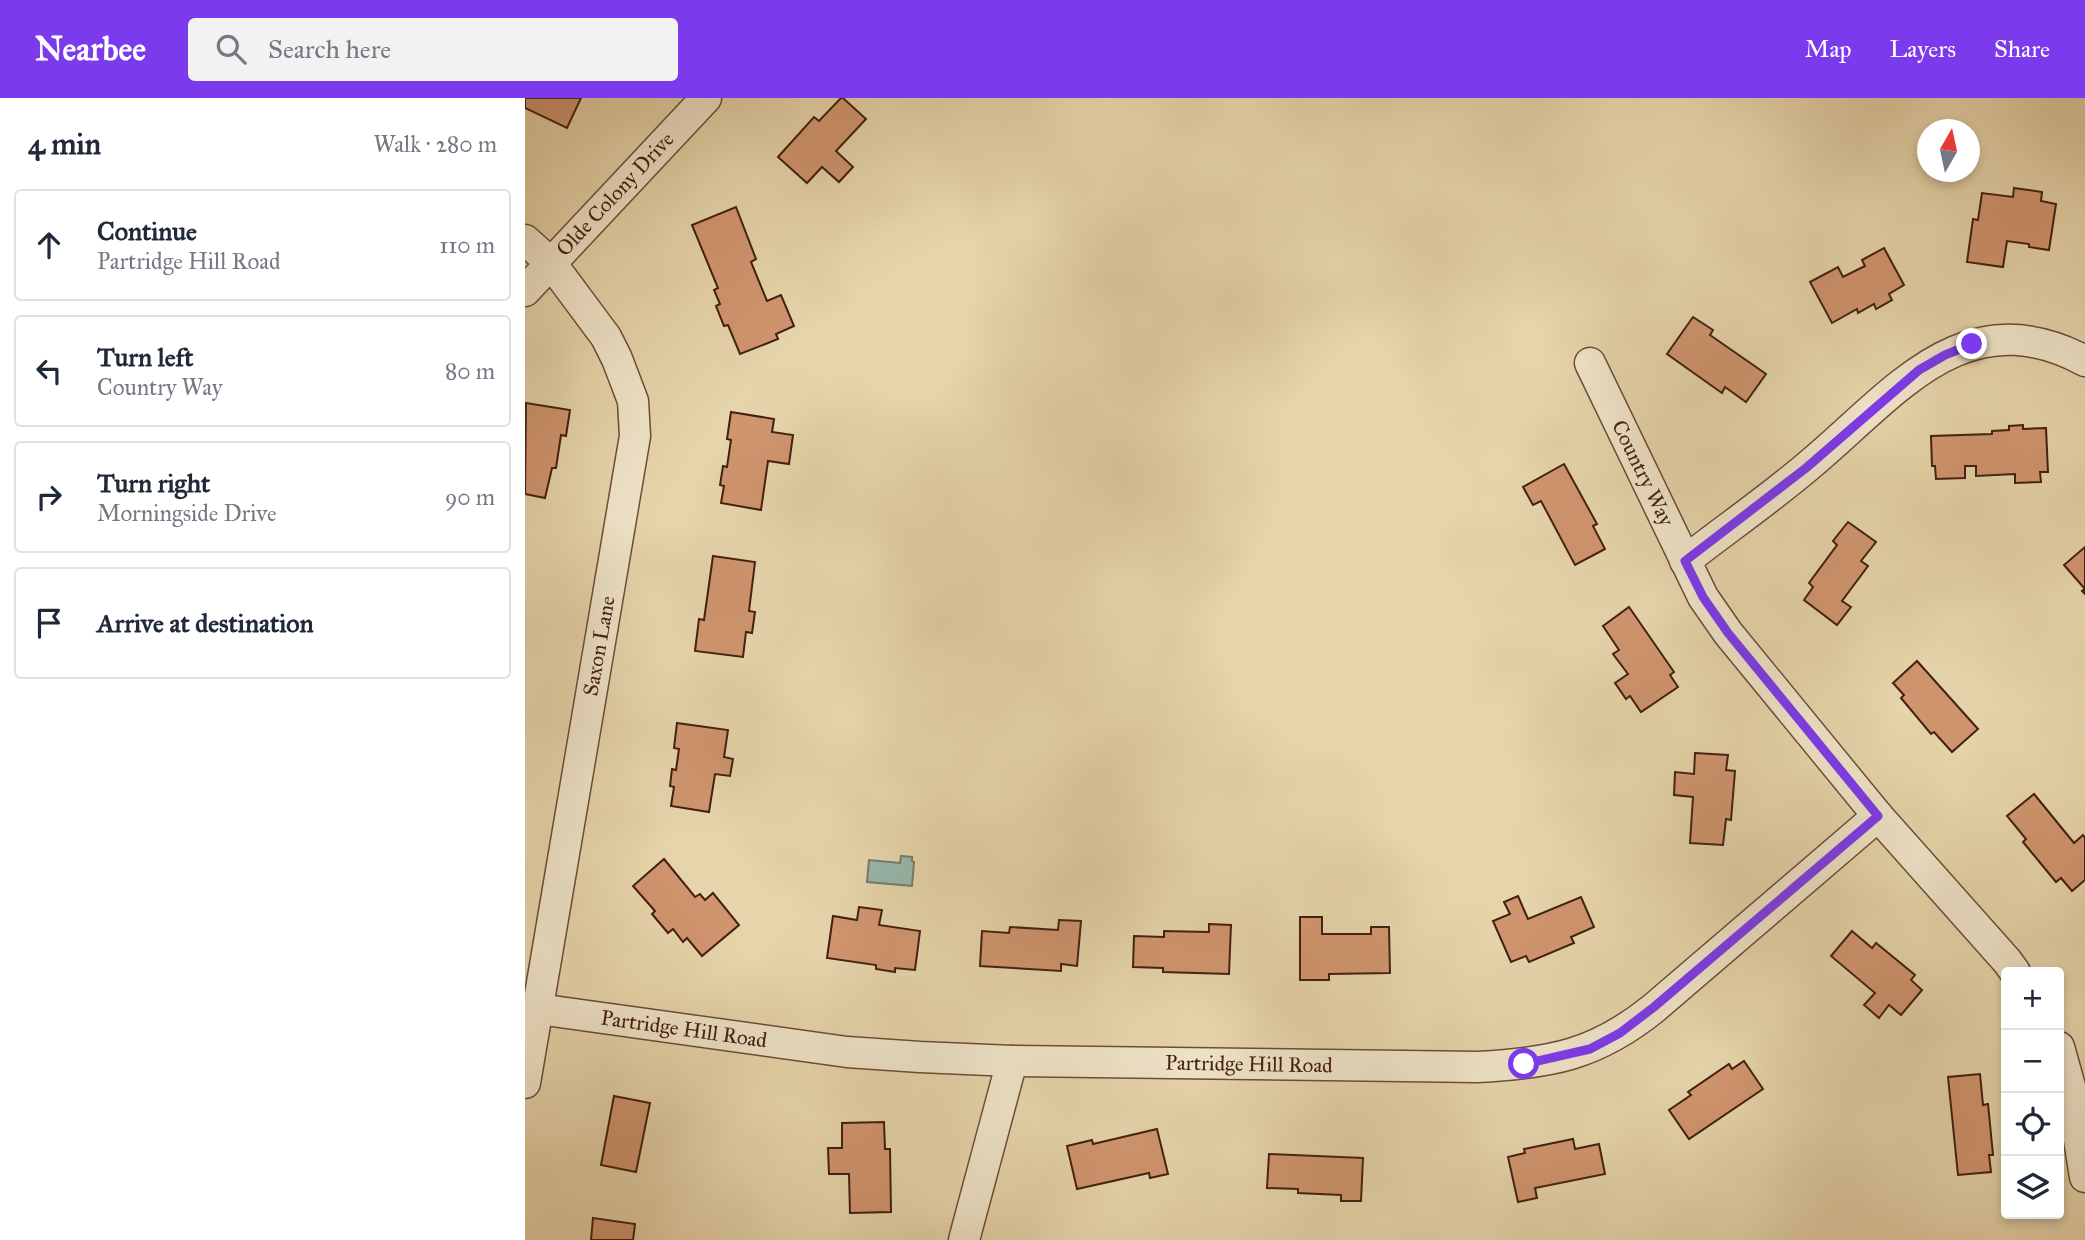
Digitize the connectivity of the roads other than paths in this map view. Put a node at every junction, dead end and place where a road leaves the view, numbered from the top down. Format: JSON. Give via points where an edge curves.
{"nodes":[{"id":1,"x":706,"y":98,"type":"edge"},
{"id":2,"x":525,"y":240,"type":"edge"},
{"id":3,"x":551,"y":263,"type":"junction"},
{"id":4,"x":525,"y":290,"type":"edge"},
{"id":5,"x":2085,"y":361,"type":"edge"},
{"id":6,"x":1590,"y":363,"type":"dead end"},
{"id":7,"x":1685,"y":561,"type":"junction"},
{"id":8,"x":1878,"y":816,"type":"junction"},
{"id":9,"x":2011,"y":967,"type":"edge"},
{"id":10,"x":538,"y":1009,"type":"junction"},
{"id":11,"x":1012,"y":1060,"type":"junction"},
{"id":12,"x":2064,"y":1065,"type":"edge"},
{"id":13,"x":525,"y":1083,"type":"edge"},
{"id":14,"x":2085,"y":1177,"type":"edge"},
{"id":15,"x":964,"y":1240,"type":"edge"}],
"edges":[{"from":1,"to":3,"type":"street","name":"Olde Colony Drive"},
{"from":2,"to":3,"type":"street","name":"Saxon Lane"},
{"from":3,"to":4,"type":"street","name":"Olde Colony Drive"},
{"from":3,"to":10,"type":"street","name":"Saxon Lane","via":[[617,359],[633,401],[635,436]]},
{"from":5,"to":7,"type":"street","via":[[2046,345],[2017,340],[1972,344],[1945,355],[1919,370],[1806,468]]},
{"from":6,"to":7,"type":"street","name":"Country Way"},
{"from":7,"to":8,"type":"street","name":"Country Way","via":[[1728,633]]},
{"from":8,"to":9,"type":"street","name":"Country Way"},
{"from":8,"to":11,"type":"street","name":"Partridge Hill Road","via":[[1645,1015],[1590,1049],[1524,1064],[1478,1067]]},
{"from":10,"to":11,"type":"street","name":"Partridge Hill Road","via":[[847,1052]]},
{"from":10,"to":13,"type":"street","name":"Saxon Lane"},
{"from":11,"to":15,"type":"street"},
{"from":12,"to":14,"type":"street"}]}
